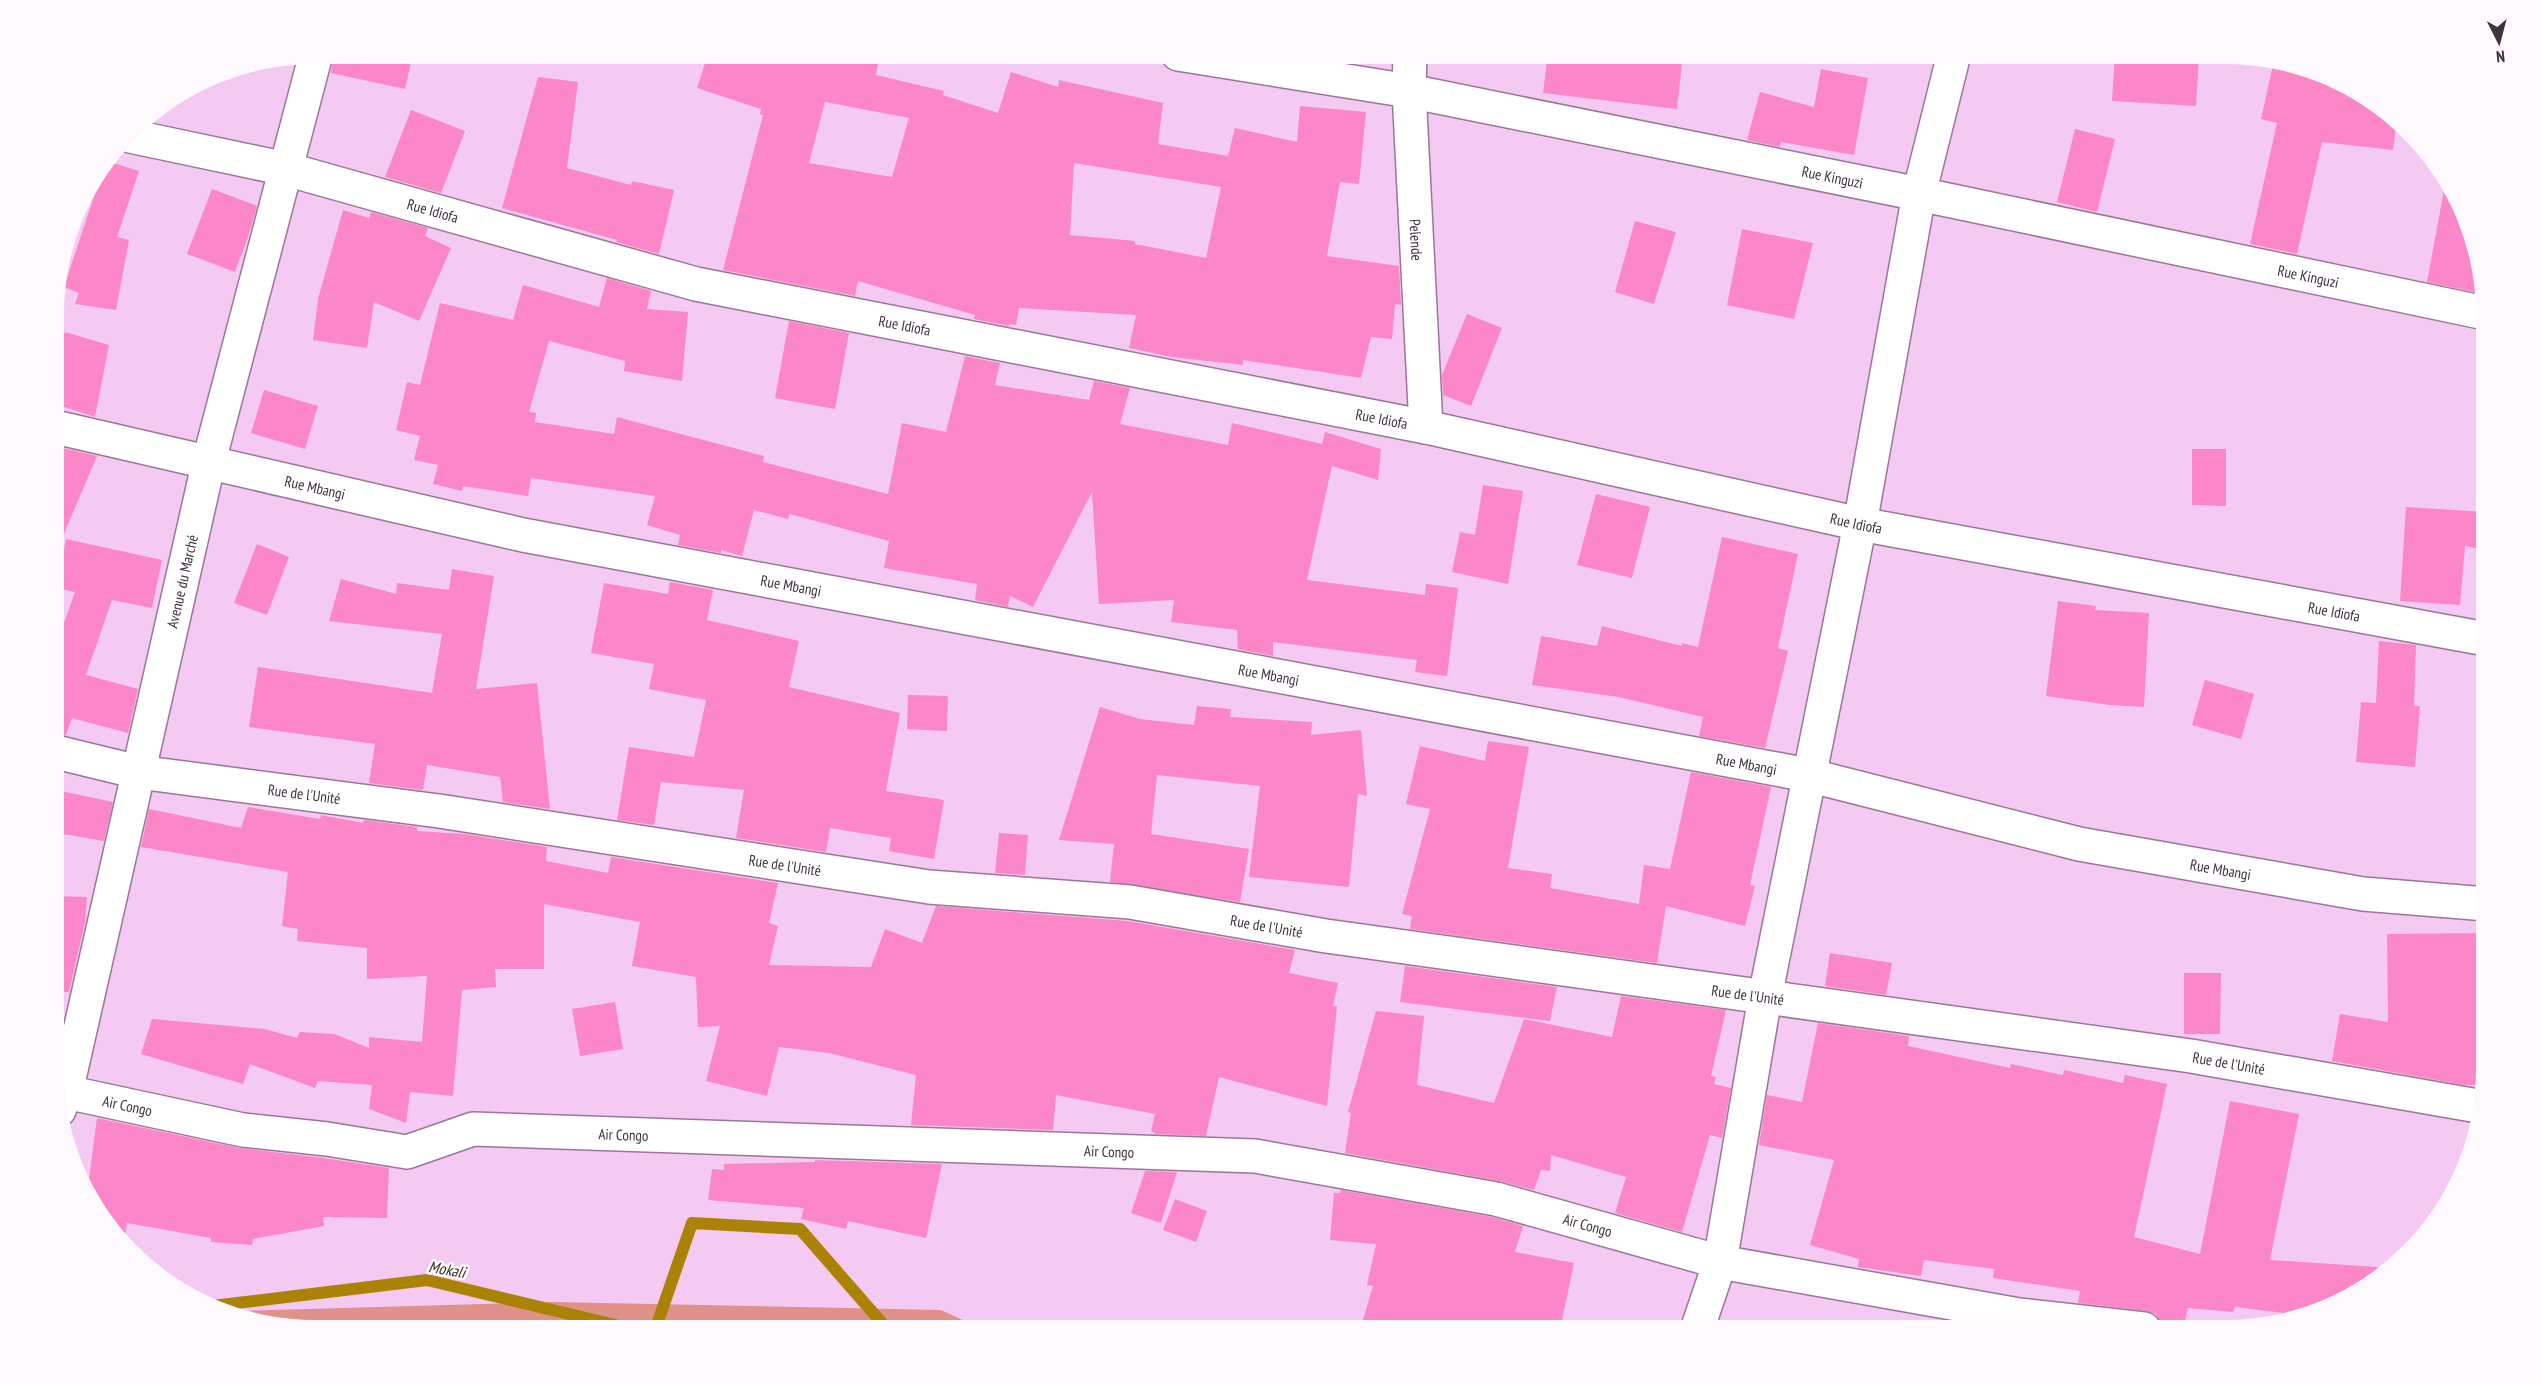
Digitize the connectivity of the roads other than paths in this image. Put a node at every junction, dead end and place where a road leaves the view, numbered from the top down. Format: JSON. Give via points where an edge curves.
{"nodes":[{"id":1,"x":313,"y":64,"type":"edge"},
{"id":2,"x":1240,"y":64,"type":"edge"},
{"id":3,"x":1410,"y":64,"type":"edge"},
{"id":4,"x":1952,"y":64,"type":"edge"},
{"id":5,"x":1409,"y":91,"type":"junction"},
{"id":6,"x":138,"y":138,"type":"edge"},
{"id":7,"x":286,"y":169,"type":"junction"},
{"id":8,"x":1919,"y":194,"type":"junction"},
{"id":9,"x":2476,"y":311,"type":"edge"},
{"id":10,"x":1426,"y":427,"type":"junction"},
{"id":11,"x":64,"y":429,"type":"edge"},
{"id":12,"x":209,"y":461,"type":"junction"},
{"id":13,"x":1860,"y":524,"type":"junction"},
{"id":14,"x":2476,"y":637,"type":"edge"},
{"id":15,"x":64,"y":754,"type":"edge"},
{"id":16,"x":138,"y":772,"type":"junction"},
{"id":17,"x":1808,"y":775,"type":"junction"},
{"id":18,"x":2476,"y":903,"type":"edge"},
{"id":19,"x":1765,"y":997,"type":"junction"},
{"id":20,"x":66,"y":1090,"type":"edge"},
{"id":21,"x":67,"y":1102,"type":"edge"},
{"id":22,"x":2473,"y":1105,"type":"edge"},
{"id":23,"x":1720,"y":1262,"type":"junction"},
{"id":24,"x":1700,"y":1320,"type":"edge"},
{"id":25,"x":2069,"y":1320,"type":"edge"}],
"edges":[{"from":1,"to":7,"type":"street","name":"Avenue du Marché"},
{"from":2,"to":5,"type":"street","name":"Rue Kinguzi"},
{"from":3,"to":5,"type":"street","name":"Pelende"},
{"from":4,"to":8,"type":"street"},
{"from":5,"to":8,"type":"street","name":"Rue Kinguzi"},
{"from":5,"to":10,"type":"street","name":"Pelende"},
{"from":6,"to":7,"type":"street","name":"Rue Idiofa"},
{"from":7,"to":10,"type":"street","name":"Rue Idiofa","via":[[696,284]]},
{"from":7,"to":12,"type":"street","name":"Avenue du Marché"},
{"from":8,"to":9,"type":"street","name":"Rue Kinguzi"},
{"from":8,"to":13,"type":"street"},
{"from":10,"to":13,"type":"street","name":"Rue Idiofa"},
{"from":11,"to":12,"type":"street","name":"Rue Mbangi"},
{"from":12,"to":16,"type":"street","name":"Avenue du Marché"},
{"from":12,"to":17,"type":"street","name":"Rue Mbangi","via":[[523,535]]},
{"from":13,"to":14,"type":"street","name":"Rue Idiofa"},
{"from":13,"to":17,"type":"street"},
{"from":15,"to":16,"type":"street","name":"Rue de l'Unité"},
{"from":16,"to":19,"type":"street","name":"Rue de l'Unité","via":[[439,812],[928,887],[1130,902],[1326,936]]},
{"from":16,"to":20,"type":"street","name":"Avenue du Marché"},
{"from":17,"to":18,"type":"street","name":"Rue Mbangi","via":[[2079,844],[2363,894]]},
{"from":17,"to":19,"type":"street"},
{"from":19,"to":22,"type":"street","name":"Rue de l'Unité","via":[[2191,1056]]},
{"from":19,"to":23,"type":"street"},
{"from":21,"to":23,"type":"street","name":"Air Congo","via":[[407,1152],[473,1129],[1255,1156],[1496,1199]]},
{"from":23,"to":24,"type":"street"},
{"from":23,"to":25,"type":"street","name":"Air Congo"}]}
